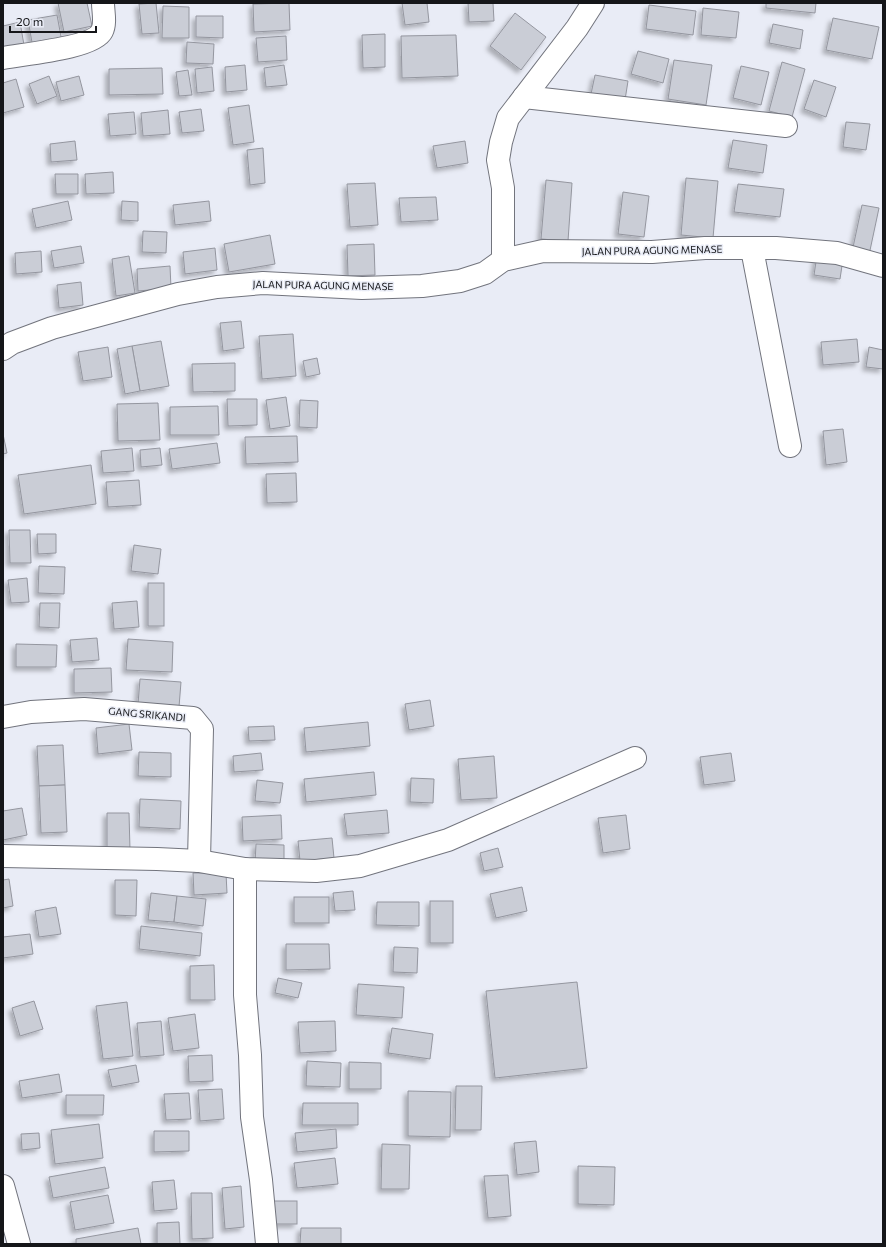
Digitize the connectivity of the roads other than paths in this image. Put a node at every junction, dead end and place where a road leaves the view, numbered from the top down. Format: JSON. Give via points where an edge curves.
{"nodes":[{"id":1,"x":103,"y":3,"type":"edge"},
{"id":2,"x":593,"y":3,"type":"edge"},
{"id":3,"x":3,"y":58,"type":"edge"},
{"id":4,"x":524,"y":97,"type":"junction"},
{"id":5,"x":786,"y":126,"type":"dead end"},
{"id":6,"x":752,"y":249,"type":"junction"},
{"id":7,"x":503,"y":260,"type":"junction"},
{"id":8,"x":883,"y":266,"type":"edge"},
{"id":9,"x":3,"y":348,"type":"edge"},
{"id":10,"x":790,"y":446,"type":"dead end"},
{"id":11,"x":3,"y":717,"type":"edge"},
{"id":12,"x":634,"y":758,"type":"dead end"},
{"id":13,"x":3,"y":856,"type":"edge"},
{"id":14,"x":199,"y":861,"type":"junction"},
{"id":15,"x":245,"y":869,"type":"junction"},
{"id":16,"x":3,"y":1186,"type":"edge"},
{"id":17,"x":19,"y":1244,"type":"edge"},
{"id":18,"x":267,"y":1244,"type":"edge"}],
"edges":[{"from":1,"to":3,"type":"street","via":[[104,24],[97,37],[79,45]]},
{"from":2,"to":4,"type":"street"},
{"from":4,"to":5,"type":"street"},
{"from":4,"to":7,"type":"street","via":[[508,118],[499,154],[503,188]]},
{"from":6,"to":7,"type":"street","name":"JALAN PURA AGUNG MENASE","via":[[705,248],[609,253],[543,251]]},
{"from":6,"to":8,"type":"street","name":"JALAN PURA AGUNG MENASE","via":[[776,248],[837,253]]},
{"from":6,"to":10,"type":"street"},
{"from":7,"to":9,"type":"street","name":"JALAN PURA AGUNG MENASE","via":[[484,273],[460,281],[422,286],[362,288],[263,283],[217,287],[178,294],[52,328]]},
{"from":11,"to":14,"type":"street","name":"GANG SRIKANDI","via":[[31,712],[84,709],[193,718],[202,729]]},
{"from":12,"to":15,"type":"street","via":[[506,816],[448,840],[410,852],[360,866],[316,871]]},
{"from":13,"to":14,"type":"street"},
{"from":14,"to":15,"type":"street"},
{"from":15,"to":18,"type":"street","via":[[245,995],[252,1117]]},
{"from":16,"to":17,"type":"street"}]}
